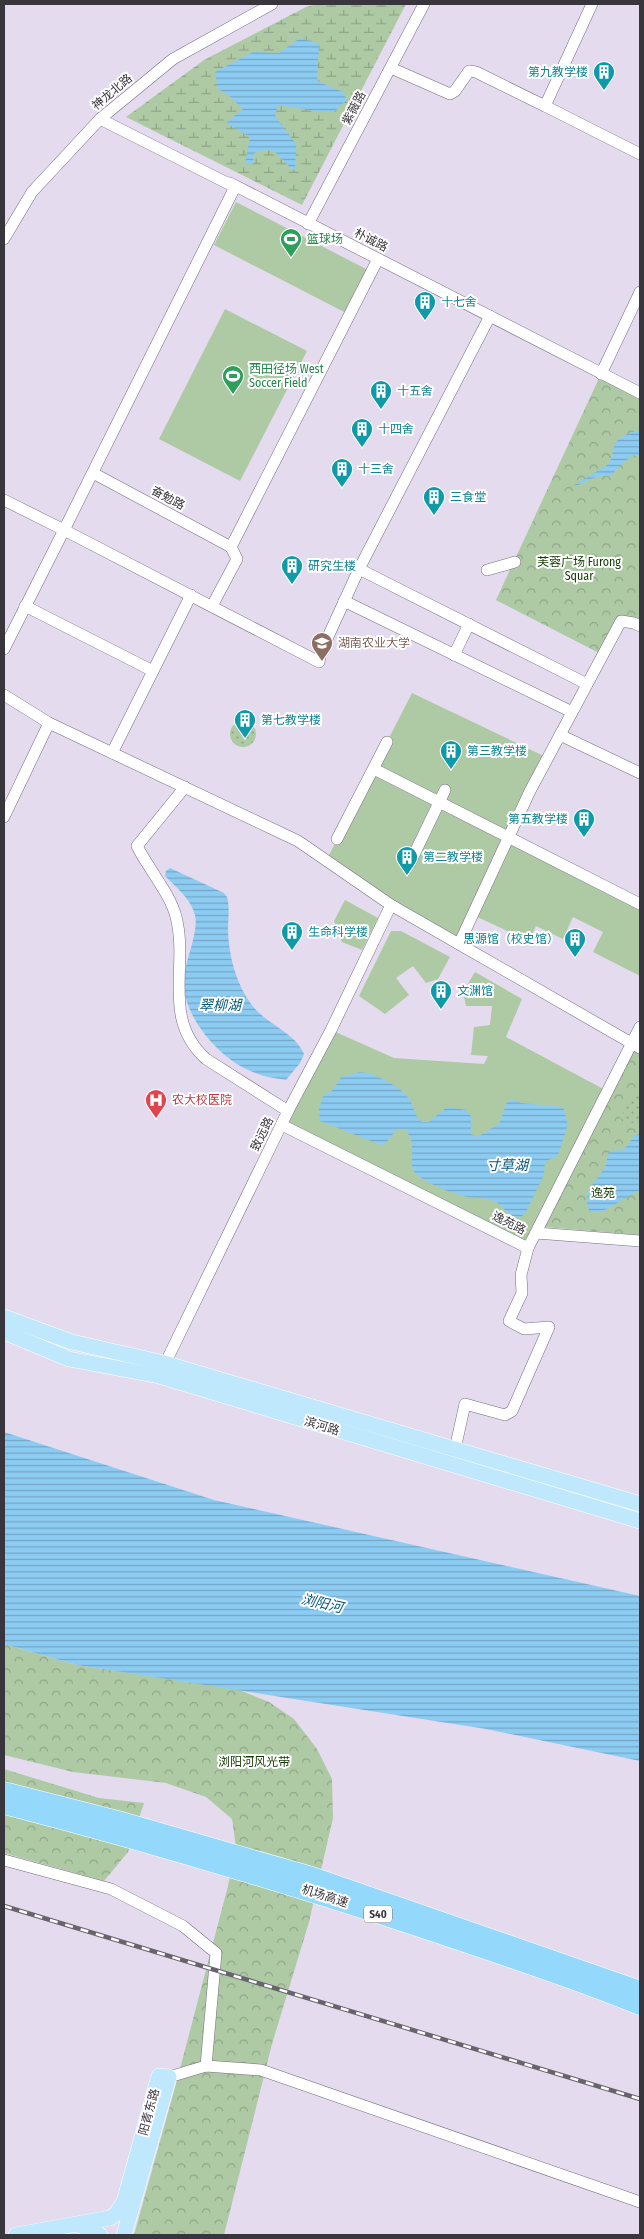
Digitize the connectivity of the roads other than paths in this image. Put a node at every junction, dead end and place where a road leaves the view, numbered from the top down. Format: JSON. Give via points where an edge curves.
{"nodes":[{"id":1,"x":272,"y":4,"type":"edge"},
{"id":2,"x":424,"y":4,"type":"edge"},
{"id":3,"x":592,"y":4,"type":"edge"},
{"id":4,"x":392,"y":68,"type":"junction"},
{"id":5,"x":545,"y":106,"type":"junction"},
{"id":6,"x":100,"y":119,"type":"junction"},
{"id":7,"x":640,"y":154,"type":"edge"},
{"id":8,"x":236,"y":187,"type":"junction"},
{"id":9,"x":308,"y":224,"type":"junction"},
{"id":10,"x":5,"y":235,"type":"edge"},
{"id":11,"x":378,"y":259,"type":"junction"},
{"id":12,"x":640,"y":292,"type":"edge"},
{"id":13,"x":490,"y":316,"type":"junction"},
{"id":14,"x":601,"y":374,"type":"junction"},
{"id":15,"x":640,"y":393,"type":"edge"},
{"id":16,"x":93,"y":473,"type":"junction"},
{"id":17,"x":4,"y":500,"type":"edge"},
{"id":18,"x":64,"y":530,"type":"junction"},
{"id":19,"x":231,"y":547,"type":"junction"},
{"id":20,"x":515,"y":562,"type":"dead end"},
{"id":21,"x":359,"y":569,"type":"junction"},
{"id":22,"x":487,"y":570,"type":"dead end"},
{"id":23,"x":191,"y":595,"type":"junction"},
{"id":24,"x":344,"y":601,"type":"junction"},
{"id":25,"x":25,"y":606,"type":"junction"},
{"id":26,"x":212,"y":606,"type":"junction"},
{"id":27,"x":469,"y":624,"type":"junction"},
{"id":28,"x":640,"y":626,"type":"edge"},
{"id":29,"x":4,"y":649,"type":"edge"},
{"id":30,"x":454,"y":655,"type":"junction"},
{"id":31,"x":153,"y":671,"type":"junction"},
{"id":32,"x":587,"y":684,"type":"junction"},
{"id":33,"x":4,"y":696,"type":"edge"},
{"id":34,"x":572,"y":712,"type":"junction"},
{"id":35,"x":49,"y":723,"type":"junction"},
{"id":36,"x":560,"y":735,"type":"junction"},
{"id":37,"x":387,"y":742,"type":"dead end"},
{"id":38,"x":112,"y":753,"type":"junction"},
{"id":39,"x":374,"y":769,"type":"junction"},
{"id":40,"x":640,"y":773,"type":"edge"},
{"id":41,"x":185,"y":787,"type":"junction"},
{"id":42,"x":446,"y":790,"type":"dead end"},
{"id":43,"x":440,"y":802,"type":"junction"},
{"id":44,"x":4,"y":817,"type":"edge"},
{"id":45,"x":510,"y":836,"type":"junction"},
{"id":46,"x":337,"y":840,"type":"dead end"},
{"id":47,"x":410,"y":863,"type":"dead end"},
{"id":48,"x":640,"y":904,"type":"edge"},
{"id":49,"x":391,"y":905,"type":"junction"},
{"id":50,"x":459,"y":944,"type":"junction"},
{"id":51,"x":640,"y":1027,"type":"edge"},
{"id":52,"x":636,"y":1046,"type":"edge"},
{"id":53,"x":288,"y":1111,"type":"junction"},
{"id":54,"x":282,"y":1125,"type":"junction"},
{"id":55,"x":536,"y":1233,"type":"junction"},
{"id":56,"x":640,"y":1241,"type":"edge"},
{"id":57,"x":528,"y":1248,"type":"junction"},
{"id":58,"x":4,"y":1317,"type":"edge"},
{"id":59,"x":4,"y":1332,"type":"edge"},
{"id":60,"x":162,"y":1370,"type":"junction"},
{"id":61,"x":455,"y":1449,"type":"junction"},
{"id":62,"x":640,"y":1504,"type":"edge"},
{"id":63,"x":640,"y":1521,"type":"edge"},
{"id":64,"x":4,"y":1791,"type":"edge"},
{"id":65,"x":4,"y":1805,"type":"edge"},
{"id":66,"x":116,"y":1826,"type":"junction"},
{"id":67,"x":4,"y":1860,"type":"edge"},
{"id":68,"x":640,"y":1990,"type":"edge"},
{"id":69,"x":640,"y":2006,"type":"edge"},
{"id":70,"x":206,"y":2066,"type":"junction"},
{"id":71,"x":168,"y":2077,"type":"junction"},
{"id":72,"x":640,"y":2202,"type":"edge"},
{"id":73,"x":76,"y":2225,"type":"junction"},
{"id":74,"x":16,"y":2235,"type":"edge"},
{"id":75,"x":100,"y":2235,"type":"edge"},
{"id":76,"x":124,"y":2235,"type":"edge"}],
"edges":[{"from":1,"to":6,"type":"street","name":"神龙北路","via":[[173,58]]},
{"from":2,"to":4,"type":"street","name":"紫薇路"},
{"from":3,"to":5,"type":"street"},
{"from":4,"to":5,"type":"street","via":[[450,94],[469,71],[476,72]]},
{"from":4,"to":9,"type":"street","name":"紫薇路"},
{"from":5,"to":7,"type":"street"},
{"from":6,"to":8,"type":"street","name":"朴诚路"},
{"from":6,"to":10,"type":"street","name":"神龙北路","via":[[32,192]]},
{"from":8,"to":9,"type":"street","name":"朴诚路","via":[[230,183]]},
{"from":8,"to":16,"type":"street"},
{"from":9,"to":11,"type":"street","name":"朴诚路"},
{"from":11,"to":13,"type":"street","name":"朴诚路"},
{"from":11,"to":19,"type":"street"},
{"from":12,"to":14,"type":"street"},
{"from":13,"to":14,"type":"street","name":"朴诚路"},
{"from":13,"to":21,"type":"street"},
{"from":14,"to":15,"type":"street","name":"朴诚路"},
{"from":16,"to":18,"type":"street"},
{"from":16,"to":19,"type":"street","name":"奋勉路"},
{"from":17,"to":18,"type":"street"},
{"from":18,"to":23,"type":"street"},
{"from":18,"to":25,"type":"street"},
{"from":19,"to":26,"type":"street","via":[[237,559]]},
{"from":20,"to":22,"type":"street"},
{"from":21,"to":24,"type":"street"},
{"from":21,"to":27,"type":"street"},
{"from":23,"to":26,"type":"street"},
{"from":23,"to":31,"type":"street"},
{"from":24,"to":26,"type":"street","via":[[319,662]]},
{"from":24,"to":30,"type":"street"},
{"from":25,"to":29,"type":"street"},
{"from":25,"to":31,"type":"street"},
{"from":27,"to":30,"type":"street"},
{"from":27,"to":32,"type":"street"},
{"from":28,"to":32,"type":"street","via":[[621,621]]},
{"from":30,"to":34,"type":"street"},
{"from":31,"to":38,"type":"street"},
{"from":32,"to":34,"type":"street"},
{"from":33,"to":35,"type":"street"},
{"from":34,"to":36,"type":"street"},
{"from":35,"to":38,"type":"street"},
{"from":35,"to":44,"type":"street"},
{"from":36,"to":40,"type":"street"},
{"from":36,"to":45,"type":"street"},
{"from":37,"to":39,"type":"street"},
{"from":38,"to":41,"type":"street"},
{"from":39,"to":43,"type":"street"},
{"from":39,"to":46,"type":"street"},
{"from":41,"to":49,"type":"street","via":[[298,841]]},
{"from":41,"to":53,"type":"street","via":[[137,846],[176,915],[182,1023],[195,1049],[206,1059]]},
{"from":42,"to":43,"type":"street"},
{"from":43,"to":45,"type":"street"},
{"from":43,"to":47,"type":"street"},
{"from":45,"to":48,"type":"street"},
{"from":45,"to":50,"type":"street"},
{"from":49,"to":50,"type":"street"},
{"from":49,"to":53,"type":"street","name":"致远路","via":[[332,1030]]},
{"from":50,"to":52,"type":"street"},
{"from":51,"to":52,"type":"street","name":"逸苑路"},
{"from":52,"to":55,"type":"street","name":"逸苑路"},
{"from":53,"to":54,"type":"street","name":"致远路"},
{"from":54,"to":57,"type":"street","name":"逸苑路"},
{"from":54,"to":60,"type":"street","name":"致远路"},
{"from":55,"to":56,"type":"street"},
{"from":55,"to":57,"type":"street","name":"逸苑路"},
{"from":57,"to":61,"type":"street","via":[[521,1275],[522,1293],[509,1320],[524,1329],[548,1327],[512,1411],[505,1415],[464,1404]]},
{"from":58,"to":60,"type":"main road","name":"滨河路"},
{"from":59,"to":60,"type":"main road","name":"滨河路","via":[[69,1359]]},
{"from":60,"to":61,"type":"main road","name":"滨河路"},
{"from":60,"to":63,"type":"main road","name":"滨河路"},
{"from":61,"to":62,"type":"main road","name":"滨河路"},
{"from":64,"to":66,"type":"highway","name":"机场高速","number":"S40"},
{"from":65,"to":66,"type":"highway","name":"机场高速","number":"S40"},
{"from":66,"to":68,"type":"highway","name":"机场高速","number":"S40","via":[[312,1876]]},
{"from":66,"to":69,"type":"highway","name":"机场高速","number":"S40","via":[[589,1985]]},
{"from":67,"to":70,"type":"street","via":[[110,1889],[183,1926],[216,1953]]},
{"from":70,"to":71,"type":"street"},
{"from":70,"to":72,"type":"street","via":[[261,2070]]},
{"from":71,"to":73,"type":"main road","name":"阳青东路","via":[[159,2076],[121,2209],[110,2218]]},
{"from":71,"to":76,"type":"main road","name":"阳青东路"},
{"from":73,"to":74,"type":"main road","name":"阳青东路"},
{"from":73,"to":75,"type":"main road"}]}
